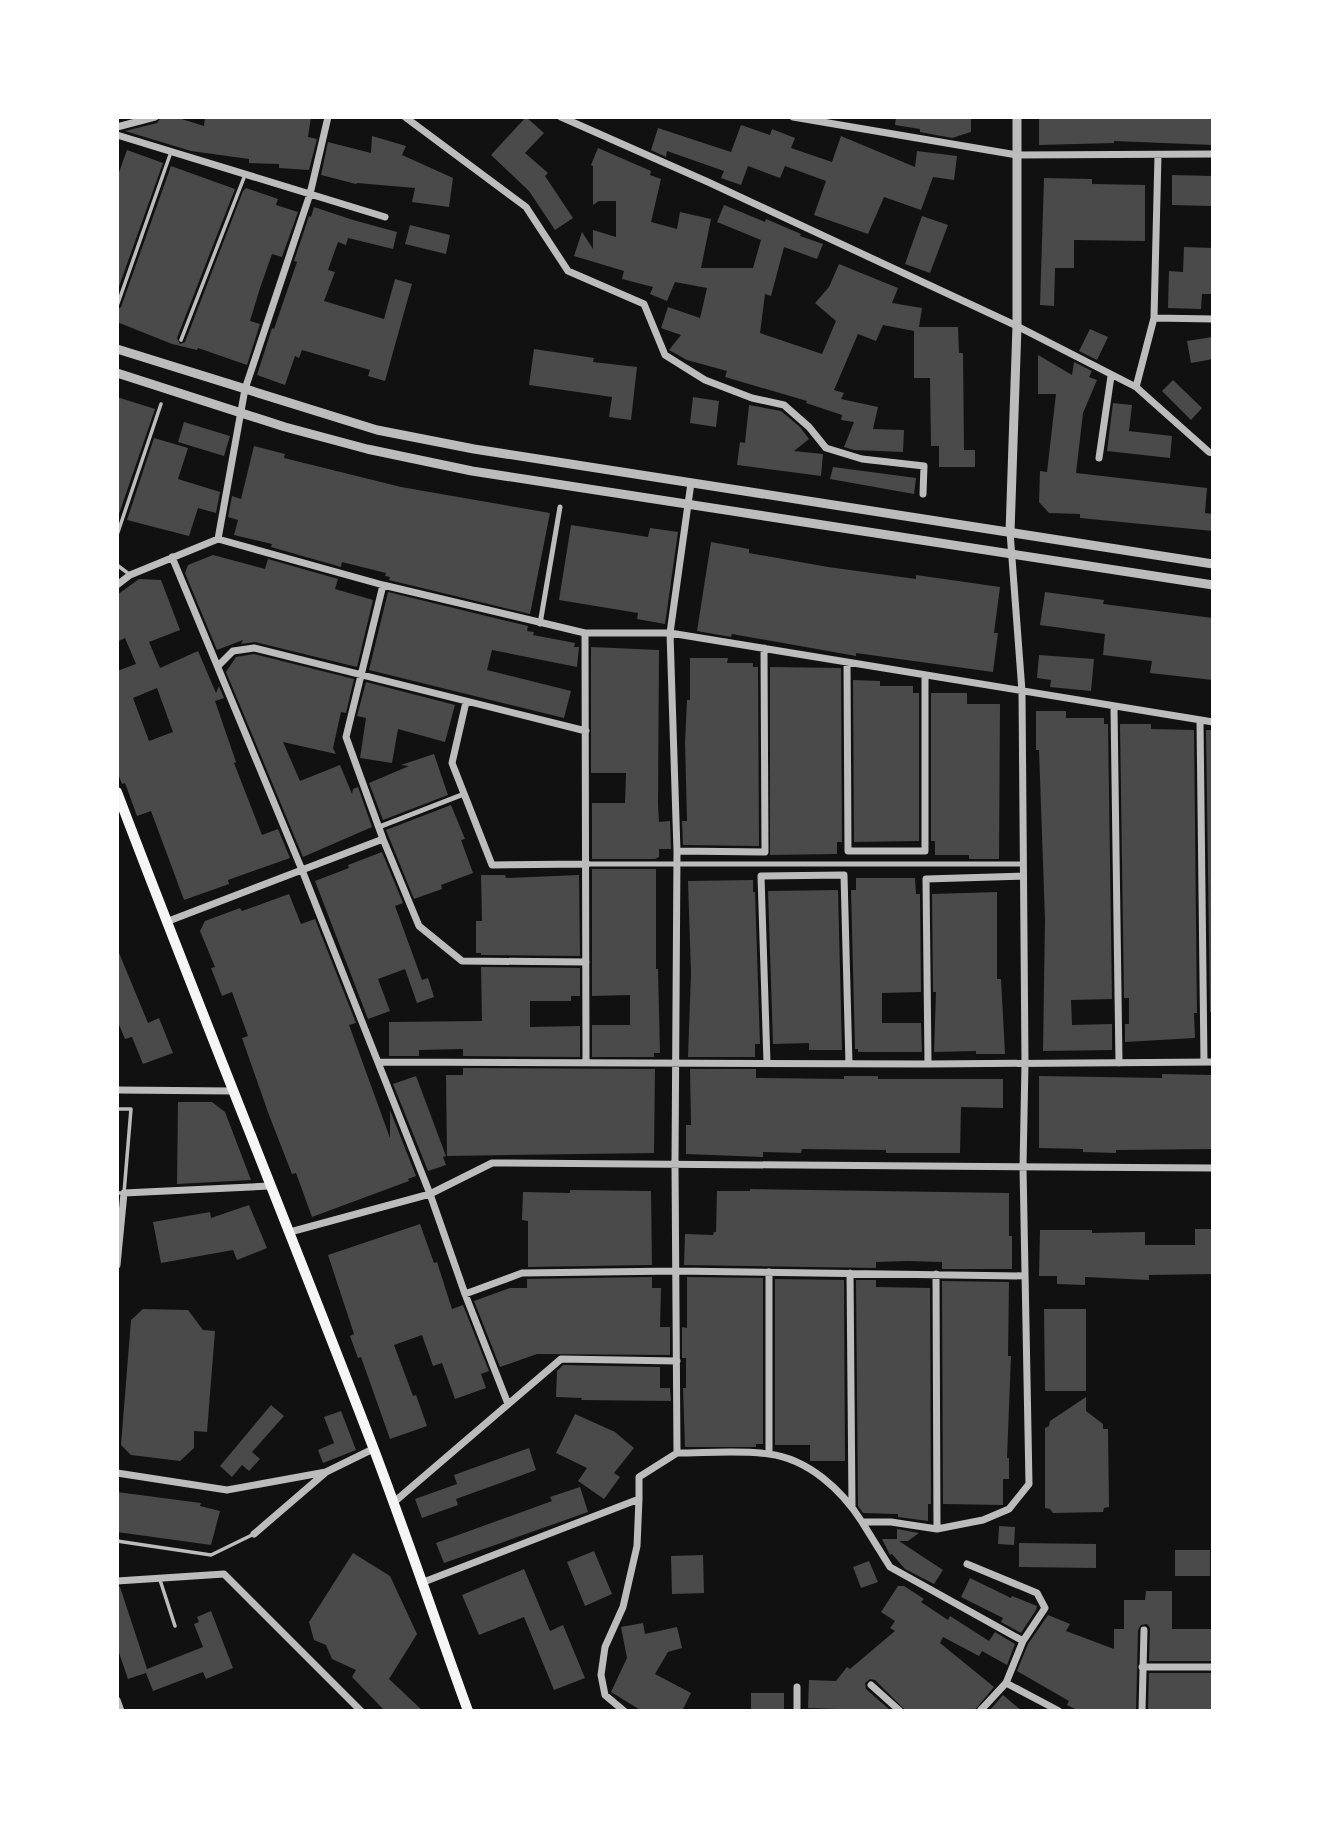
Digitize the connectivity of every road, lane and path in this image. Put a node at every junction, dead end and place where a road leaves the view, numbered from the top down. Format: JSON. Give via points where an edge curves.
{"nodes":[{"id":1,"x":155,"y":117,"type":"edge"},
{"id":2,"x":328,"y":117,"type":"edge"},
{"id":3,"x":405,"y":117,"type":"edge"},
{"id":4,"x":561,"y":117,"type":"edge"},
{"id":5,"x":793,"y":117,"type":"edge"},
{"id":6,"x":1017,"y":117,"type":"edge"},
{"id":7,"x":811,"y":119,"type":"edge"},
{"id":8,"x":117,"y":127,"type":"edge"},
{"id":9,"x":117,"y":135,"type":"edge"},
{"id":10,"x":171,"y":152,"type":"junction"},
{"id":11,"x":1213,"y":154,"type":"edge"},
{"id":12,"x":1017,"y":155,"type":"junction"},
{"id":13,"x":1158,"y":155,"type":"junction"},
{"id":14,"x":245,"y":175,"type":"junction"},
{"id":15,"x":310,"y":194,"type":"junction"},
{"id":16,"x":385,"y":216,"type":"dead end"},
{"id":17,"x":117,"y":306,"type":"edge"},
{"id":18,"x":1154,"y":318,"type":"junction"},
{"id":19,"x":1213,"y":319,"type":"edge"},
{"id":20,"x":1017,"y":326,"type":"junction"},
{"id":21,"x":181,"y":340,"type":"dead end"},
{"id":22,"x":117,"y":349,"type":"edge"},
{"id":23,"x":117,"y":373,"type":"edge"},
{"id":24,"x":1111,"y":376,"type":"junction"},
{"id":25,"x":1136,"y":387,"type":"junction"},
{"id":26,"x":245,"y":389,"type":"junction"},
{"id":27,"x":162,"y":404,"type":"dead end"},
{"id":28,"x":240,"y":413,"type":"junction"},
{"id":29,"x":1213,"y":453,"type":"edge"},
{"id":30,"x":1099,"y":458,"type":"dead end"},
{"id":31,"x":691,"y":483,"type":"junction"},
{"id":32,"x":923,"y":494,"type":"dead end"},
{"id":33,"x":688,"y":503,"type":"junction"},
{"id":34,"x":560,"y":507,"type":"dead end"},
{"id":35,"x":1010,"y":531,"type":"junction"},
{"id":36,"x":117,"y":535,"type":"edge"},
{"id":37,"x":218,"y":539,"type":"junction"},
{"id":38,"x":1011,"y":553,"type":"junction"},
{"id":39,"x":172,"y":557,"type":"junction"},
{"id":40,"x":1213,"y":564,"type":"edge"},
{"id":41,"x":117,"y":565,"type":"edge"},
{"id":42,"x":130,"y":575,"type":"junction"},
{"id":43,"x":117,"y":584,"type":"edge"},
{"id":44,"x":383,"y":585,"type":"junction"},
{"id":45,"x":1213,"y":585,"type":"edge"},
{"id":46,"x":540,"y":624,"type":"junction"},
{"id":47,"x":585,"y":633,"type":"junction"},
{"id":48,"x":670,"y":633,"type":"junction"},
{"id":49,"x":764,"y":648,"type":"junction"},
{"id":50,"x":847,"y":662,"type":"junction"},
{"id":51,"x":219,"y":665,"type":"junction"},
{"id":52,"x":360,"y":675,"type":"junction"},
{"id":53,"x":925,"y":675,"type":"junction"},
{"id":54,"x":1022,"y":691,"type":"junction"},
{"id":55,"x":466,"y":702,"type":"junction"},
{"id":56,"x":1114,"y":708,"type":"junction"},
{"id":57,"x":1200,"y":721,"type":"junction"},
{"id":58,"x":1213,"y":722,"type":"edge"},
{"id":59,"x":586,"y":731,"type":"junction"},
{"id":60,"x":117,"y":792,"type":"edge"},
{"id":61,"x":464,"y":794,"type":"junction"},
{"id":62,"x":379,"y":827,"type":"junction"},
{"id":63,"x":383,"y":839,"type":"junction"},
{"id":64,"x":677,"y":850,"type":"junction"},
{"id":65,"x":587,"y":864,"type":"junction"},
{"id":66,"x":1023,"y":864,"type":"junction"},
{"id":67,"x":302,"y":870,"type":"junction"},
{"id":68,"x":1023,"y":876,"type":"junction"},
{"id":69,"x":166,"y":922,"type":"junction"},
{"id":70,"x":586,"y":962,"type":"junction"},
{"id":71,"x":378,"y":1062,"type":"junction"},
{"id":72,"x":1208,"y":1062,"type":"edge"},
{"id":73,"x":586,"y":1063,"type":"junction"},
{"id":74,"x":676,"y":1063,"type":"junction"},
{"id":75,"x":767,"y":1063,"type":"junction"},
{"id":76,"x":1025,"y":1063,"type":"junction"},
{"id":77,"x":1119,"y":1063,"type":"junction"},
{"id":78,"x":849,"y":1064,"type":"junction"},
{"id":79,"x":928,"y":1064,"type":"junction"},
{"id":80,"x":117,"y":1090,"type":"edge"},
{"id":81,"x":232,"y":1091,"type":"junction"},
{"id":82,"x":117,"y":1110,"type":"edge"},
{"id":83,"x":675,"y":1164,"type":"junction"},
{"id":84,"x":1023,"y":1167,"type":"junction"},
{"id":85,"x":1213,"y":1168,"type":"edge"},
{"id":86,"x":270,"y":1186,"type":"junction"},
{"id":87,"x":121,"y":1193,"type":"edge"},
{"id":88,"x":430,"y":1194,"type":"junction"},
{"id":89,"x":290,"y":1232,"type":"junction"},
{"id":90,"x":117,"y":1265,"type":"edge"},
{"id":91,"x":677,"y":1271,"type":"junction"},
{"id":92,"x":769,"y":1272,"type":"junction"},
{"id":93,"x":850,"y":1273,"type":"junction"},
{"id":94,"x":936,"y":1274,"type":"junction"},
{"id":95,"x":1025,"y":1276,"type":"junction"},
{"id":96,"x":465,"y":1294,"type":"junction"},
{"id":97,"x":677,"y":1360,"type":"junction"},
{"id":98,"x":508,"y":1404,"type":"junction"},
{"id":99,"x":373,"y":1449,"type":"junction"},
{"id":100,"x":677,"y":1453,"type":"junction"},
{"id":101,"x":769,"y":1454,"type":"junction"},
{"id":102,"x":326,"y":1472,"type":"junction"},
{"id":103,"x":117,"y":1473,"type":"edge"},
{"id":104,"x":639,"y":1499,"type":"junction"},
{"id":105,"x":393,"y":1503,"type":"junction"},
{"id":106,"x":852,"y":1506,"type":"junction"},
{"id":107,"x":862,"y":1522,"type":"junction"},
{"id":108,"x":937,"y":1529,"type":"junction"},
{"id":109,"x":254,"y":1534,"type":"joint"},
{"id":110,"x":117,"y":1541,"type":"edge"},
{"id":111,"x":967,"y":1564,"type":"dead end"},
{"id":112,"x":159,"y":1578,"type":"junction"},
{"id":113,"x":117,"y":1581,"type":"edge"},
{"id":114,"x":421,"y":1583,"type":"junction"},
{"id":115,"x":175,"y":1626,"type":"dead end"},
{"id":116,"x":1144,"y":1630,"type":"dead end"},
{"id":117,"x":1023,"y":1641,"type":"junction"},
{"id":118,"x":1142,"y":1667,"type":"junction"},
{"id":119,"x":1213,"y":1667,"type":"edge"},
{"id":120,"x":1006,"y":1682,"type":"junction"},
{"id":121,"x":871,"y":1685,"type":"dead end"},
{"id":122,"x":797,"y":1687,"type":"dead end"},
{"id":123,"x":117,"y":1700,"type":"edge"},
{"id":124,"x":121,"y":1711,"type":"edge"},
{"id":125,"x":361,"y":1711,"type":"edge"},
{"id":126,"x":468,"y":1711,"type":"edge"},
{"id":127,"x":624,"y":1711,"type":"edge"},
{"id":128,"x":797,"y":1711,"type":"edge"},
{"id":129,"x":900,"y":1711,"type":"edge"},
{"id":130,"x":980,"y":1711,"type":"edge"},
{"id":131,"x":1059,"y":1711,"type":"edge"},
{"id":132,"x":1142,"y":1711,"type":"edge"}],
"edges":[{"from":1,"to":8,"type":"street"},
{"from":2,"to":15,"type":"street"},
{"from":3,"to":32,"type":"street","via":[[526,206],[568,271],[644,304],[665,355],[705,380],[784,405],[826,448],[862,459],[924,466]]},
{"from":4,"to":20,"type":"street"},
{"from":5,"to":7,"type":"street"},
{"from":6,"to":12,"type":"street"},
{"from":7,"to":12,"type":"street"},
{"from":9,"to":10,"type":"street"},
{"from":10,"to":14,"type":"street"},
{"from":10,"to":17,"type":"lane"},
{"from":11,"to":13,"type":"street"},
{"from":12,"to":13,"type":"street"},
{"from":12,"to":20,"type":"street"},
{"from":13,"to":18,"type":"street"},
{"from":14,"to":15,"type":"street"},
{"from":14,"to":21,"type":"lane"},
{"from":15,"to":16,"type":"street"},
{"from":15,"to":26,"type":"street"},
{"from":18,"to":19,"type":"street"},
{"from":18,"to":25,"type":"street"},
{"from":20,"to":24,"type":"street"},
{"from":20,"to":35,"type":"street"},
{"from":22,"to":26,"type":"street"},
{"from":23,"to":28,"type":"street"},
{"from":24,"to":25,"type":"street"},
{"from":24,"to":30,"type":"street"},
{"from":25,"to":29,"type":"street"},
{"from":26,"to":28,"type":"street"},
{"from":26,"to":31,"type":"street","via":[[377,430]]},
{"from":27,"to":36,"type":"lane"},
{"from":28,"to":33,"type":"street","via":[[367,449],[472,471]]},
{"from":28,"to":37,"type":"street"},
{"from":31,"to":33,"type":"street"},
{"from":31,"to":35,"type":"street"},
{"from":33,"to":38,"type":"street"},
{"from":33,"to":48,"type":"street"},
{"from":34,"to":46,"type":"street"},
{"from":35,"to":38,"type":"street"},
{"from":35,"to":40,"type":"street"},
{"from":37,"to":39,"type":"street"},
{"from":37,"to":44,"type":"street"},
{"from":38,"to":45,"type":"street"},
{"from":38,"to":54,"type":"street"},
{"from":39,"to":42,"type":"street"},
{"from":39,"to":51,"type":"street"},
{"from":41,"to":42,"type":"lane"},
{"from":42,"to":43,"type":"street"},
{"from":44,"to":46,"type":"street"},
{"from":44,"to":52,"type":"street"},
{"from":46,"to":47,"type":"street"},
{"from":47,"to":48,"type":"street"},
{"from":47,"to":59,"type":"street"},
{"from":48,"to":49,"type":"street"},
{"from":48,"to":64,"type":"street"},
{"from":49,"to":50,"type":"street"},
{"from":49,"to":64,"type":"street","via":[[765,852]]},
{"from":50,"to":53,"type":"street"},
{"from":50,"to":53,"type":"street","via":[[848,851],[925,851]]},
{"from":51,"to":52,"type":"street","via":[[233,652],[254,648]]},
{"from":51,"to":67,"type":"street"},
{"from":52,"to":55,"type":"street"},
{"from":52,"to":62,"type":"street","via":[[346,737]]},
{"from":53,"to":54,"type":"street"},
{"from":54,"to":56,"type":"street"},
{"from":54,"to":66,"type":"street"},
{"from":55,"to":59,"type":"street"},
{"from":55,"to":61,"type":"street","via":[[452,763]]},
{"from":56,"to":57,"type":"street"},
{"from":56,"to":77,"type":"street"},
{"from":57,"to":58,"type":"street"},
{"from":57,"to":72,"type":"street"},
{"from":59,"to":65,"type":"street"},
{"from":60,"to":69,"type":"main road"},
{"from":61,"to":62,"type":"street"},
{"from":61,"to":65,"type":"street","via":[[492,865]]},
{"from":62,"to":63,"type":"street"},
{"from":63,"to":67,"type":"street"},
{"from":63,"to":70,"type":"street","via":[[419,926],[463,961]]},
{"from":64,"to":74,"type":"street"},
{"from":65,"to":66,"type":"street"},
{"from":65,"to":70,"type":"street"},
{"from":66,"to":68,"type":"street"},
{"from":67,"to":69,"type":"street"},
{"from":67,"to":71,"type":"street"},
{"from":68,"to":76,"type":"street"},
{"from":68,"to":79,"type":"street","via":[[926,879]]},
{"from":69,"to":81,"type":"main road"},
{"from":70,"to":73,"type":"street"},
{"from":71,"to":73,"type":"street"},
{"from":71,"to":88,"type":"street"},
{"from":72,"to":77,"type":"street"},
{"from":73,"to":74,"type":"street"},
{"from":74,"to":75,"type":"street"},
{"from":74,"to":83,"type":"street"},
{"from":75,"to":78,"type":"street"},
{"from":75,"to":78,"type":"street","via":[[761,876],[844,876]]},
{"from":76,"to":77,"type":"street"},
{"from":76,"to":79,"type":"street"},
{"from":76,"to":84,"type":"street"},
{"from":78,"to":79,"type":"street"},
{"from":80,"to":81,"type":"street"},
{"from":81,"to":86,"type":"main road"},
{"from":82,"to":87,"type":"lane","via":[[131,1109]]},
{"from":83,"to":84,"type":"street"},
{"from":83,"to":88,"type":"street","via":[[492,1163]]},
{"from":83,"to":91,"type":"street"},
{"from":84,"to":85,"type":"street"},
{"from":84,"to":95,"type":"street"},
{"from":86,"to":87,"type":"street"},
{"from":86,"to":89,"type":"main road"},
{"from":87,"to":90,"type":"street"},
{"from":88,"to":89,"type":"street"},
{"from":88,"to":96,"type":"street"},
{"from":89,"to":99,"type":"main road"},
{"from":91,"to":92,"type":"street"},
{"from":91,"to":96,"type":"street","via":[[522,1273]]},
{"from":91,"to":97,"type":"street"},
{"from":92,"to":93,"type":"street"},
{"from":92,"to":101,"type":"street"},
{"from":93,"to":94,"type":"street"},
{"from":93,"to":106,"type":"street"},
{"from":94,"to":95,"type":"street"},
{"from":94,"to":108,"type":"street"},
{"from":95,"to":108,"type":"street","via":[[1029,1484],[1009,1509],[983,1520]]},
{"from":96,"to":98,"type":"street"},
{"from":97,"to":98,"type":"street","via":[[561,1359]]},
{"from":97,"to":100,"type":"street"},
{"from":98,"to":105,"type":"street"},
{"from":99,"to":102,"type":"street"},
{"from":99,"to":105,"type":"main road"},
{"from":100,"to":101,"type":"street"},
{"from":100,"to":104,"type":"street","via":[[639,1477]]},
{"from":101,"to":106,"type":"street","via":[[803,1463]]},
{"from":102,"to":103,"type":"street","via":[[228,1490]]},
{"from":102,"to":109,"type":"street"},
{"from":104,"to":114,"type":"street"},
{"from":104,"to":127,"type":"street","via":[[637,1546],[623,1607],[605,1647],[601,1675],[605,1695]]},
{"from":105,"to":114,"type":"main road"},
{"from":106,"to":107,"type":"street"},
{"from":107,"to":108,"type":"street"},
{"from":107,"to":117,"type":"street","via":[[890,1567]]},
{"from":109,"to":110,"type":"lane","via":[[211,1555]]},
{"from":111,"to":117,"type":"street","via":[[1037,1593],[1045,1608]]},
{"from":112,"to":113,"type":"street"},
{"from":112,"to":115,"type":"lane"},
{"from":112,"to":125,"type":"street","via":[[225,1574]]},
{"from":114,"to":126,"type":"main road"},
{"from":116,"to":118,"type":"street"},
{"from":117,"to":120,"type":"street"},
{"from":118,"to":119,"type":"street"},
{"from":118,"to":132,"type":"street"},
{"from":120,"to":130,"type":"street"},
{"from":120,"to":131,"type":"street"},
{"from":121,"to":129,"type":"street"},
{"from":122,"to":128,"type":"street"},
{"from":123,"to":124,"type":"street"}]}
